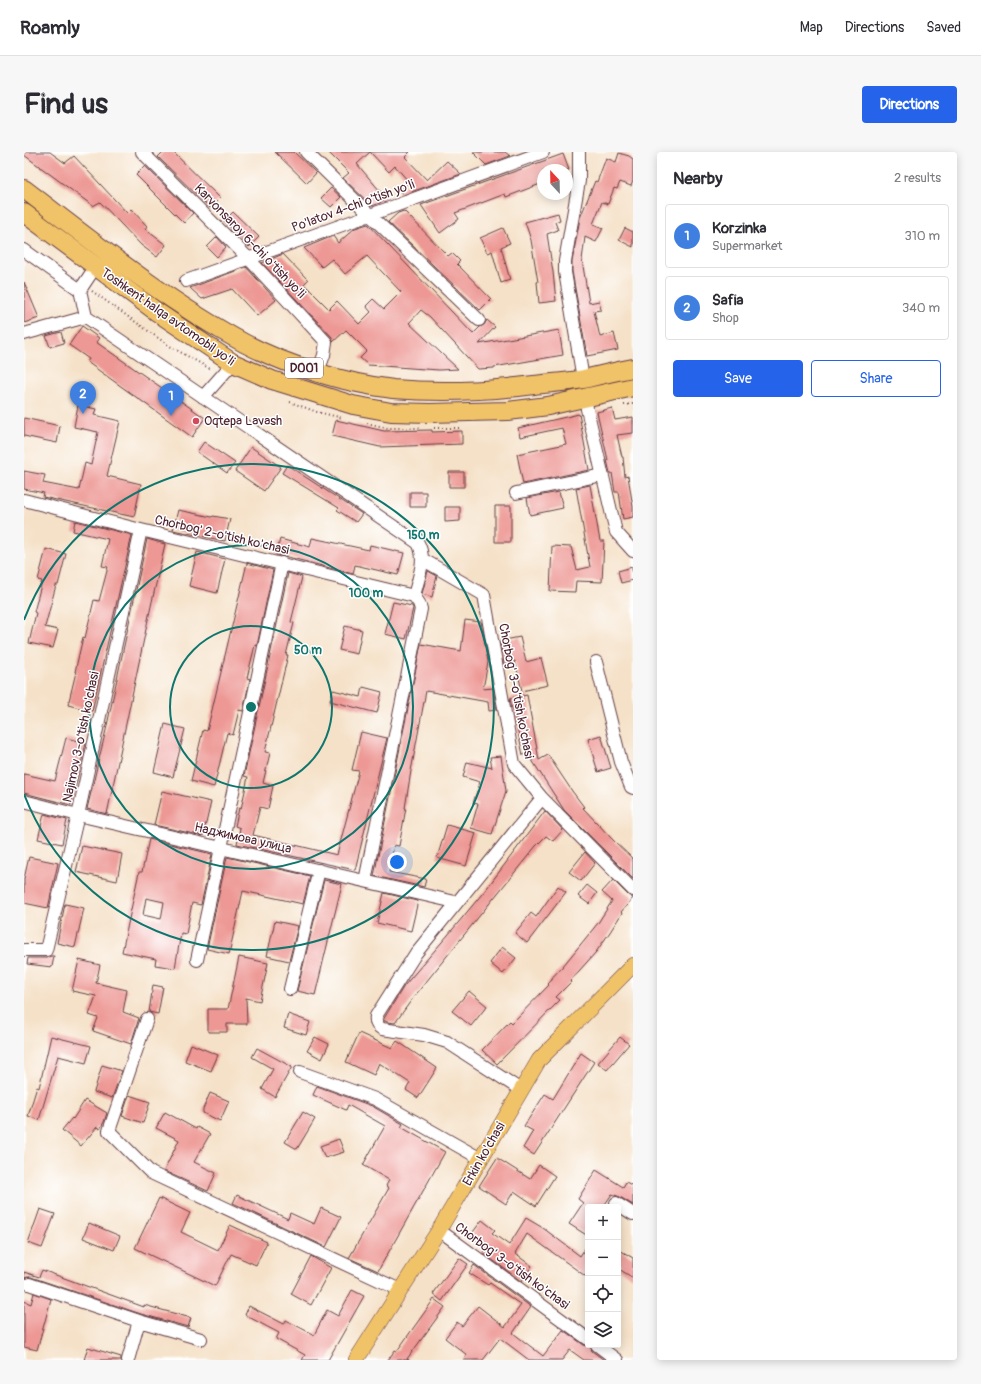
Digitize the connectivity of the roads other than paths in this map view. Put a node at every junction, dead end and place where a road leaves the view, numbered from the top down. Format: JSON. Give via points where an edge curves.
{"nodes":[{"id":1,"x":142,"y":152,"type":"edge"},
{"id":2,"x":306,"y":152,"type":"edge"},
{"id":3,"x":543,"y":152,"type":"edge"},
{"id":4,"x":579,"y":152,"type":"edge"},
{"id":5,"x":527,"y":154,"type":"edge"},
{"id":6,"x":24,"y":189,"type":"edge"},
{"id":7,"x":40,"y":201,"type":"junction"},
{"id":8,"x":26,"y":215,"type":"edge"},
{"id":9,"x":370,"y":216,"type":"junction"},
{"id":10,"x":24,"y":250,"type":"edge"},
{"id":11,"x":248,"y":258,"type":"junction"},
{"id":12,"x":96,"y":266,"type":"junction"},
{"id":13,"x":186,"y":281,"type":"dead end"},
{"id":14,"x":80,"y":290,"type":"junction"},
{"id":15,"x":86,"y":317,"type":"junction"},
{"id":16,"x":479,"y":320,"type":"dead end"},
{"id":17,"x":24,"y":334,"type":"edge"},
{"id":18,"x":233,"y":362,"type":"junction"},
{"id":19,"x":633,"y":368,"type":"edge"},
{"id":20,"x":318,"y":372,"type":"junction"},
{"id":21,"x":583,"y":379,"type":"junction"},
{"id":22,"x":633,"y":388,"type":"edge"},
{"id":23,"x":203,"y":397,"type":"junction"},
{"id":24,"x":586,"y":397,"type":"junction"},
{"id":25,"x":602,"y":475,"type":"junction"},
{"id":26,"x":516,"y":493,"type":"dead end"},
{"id":27,"x":24,"y":500,"type":"edge"},
{"id":28,"x":141,"y":530,"type":"junction"},
{"id":29,"x":633,"y":551,"type":"edge"},
{"id":30,"x":422,"y":559,"type":"junction"},
{"id":31,"x":282,"y":564,"type":"junction"},
{"id":32,"x":414,"y":596,"type":"junction"},
{"id":33,"x":596,"y":662,"type":"dead end"},
{"id":34,"x":633,"y":788,"type":"edge"},
{"id":35,"x":542,"y":798,"type":"junction"},
{"id":36,"x":24,"y":801,"type":"edge"},
{"id":37,"x":78,"y":815,"type":"junction"},
{"id":38,"x":220,"y":847,"type":"junction"},
{"id":39,"x":319,"y":870,"type":"junction"},
{"id":40,"x":365,"y":881,"type":"junction"},
{"id":41,"x":633,"y":890,"type":"edge"},
{"id":42,"x":455,"y":902,"type":"junction"},
{"id":43,"x":24,"y":950,"type":"edge"},
{"id":44,"x":196,"y":960,"type":"dead end"},
{"id":45,"x":633,"y":964,"type":"edge"},
{"id":46,"x":290,"y":989,"type":"dead end"},
{"id":47,"x":147,"y":1019,"type":"dead end"},
{"id":48,"x":300,"y":1072,"type":"dead end"},
{"id":49,"x":521,"y":1090,"type":"junction"},
{"id":50,"x":481,"y":1158,"type":"junction"},
{"id":51,"x":616,"y":1203,"type":"dead end"},
{"id":52,"x":633,"y":1214,"type":"edge"},
{"id":53,"x":439,"y":1230,"type":"junction"},
{"id":54,"x":29,"y":1284,"type":"dead end"},
{"id":55,"x":400,"y":1290,"type":"junction"},
{"id":56,"x":139,"y":1321,"type":"junction"},
{"id":57,"x":585,"y":1337,"type":"edge"},
{"id":58,"x":201,"y":1339,"type":"dead end"},
{"id":59,"x":600,"y":1348,"type":"edge"},
{"id":60,"x":128,"y":1360,"type":"edge"},
{"id":61,"x":356,"y":1360,"type":"edge"},
{"id":62,"x":617,"y":1360,"type":"edge"}],
"edges":[{"from":1,"to":11,"type":"street","name":"Karvonsaroy 6-chi o'tish yo'li"},
{"from":2,"to":9,"type":"street"},
{"from":3,"to":5,"type":"street","name":"Po'latov 4-chi o'tish yo'li"},
{"from":4,"to":21,"type":"street","via":[[579,181],[564,261]]},
{"from":5,"to":9,"type":"street","name":"Po'latov 4-chi o'tish yo'li"},
{"from":6,"to":7,"type":"highway","name":"Toshkent halqa avtomobil yo'li","number":"D001"},
{"from":7,"to":8,"type":"highway"},
{"from":7,"to":20,"type":"highway","name":"Toshkent halqa avtomobil yo'li","number":"D001","via":[[167,296],[244,343],[284,361]]},
{"from":8,"to":12,"type":"highway","name":"Toshkent halqa avtomobil yo'li","number":"D001"},
{"from":9,"to":11,"type":"street","name":"Po'latov 4-chi o'tish yo'li"},
{"from":9,"to":16,"type":"street"},
{"from":10,"to":14,"type":"street"},
{"from":11,"to":13,"type":"street","name":"Po'latov 4-chi o'tish yo'li"},
{"from":11,"to":20,"type":"street","name":"Karvonsaroy 6-chi o'tish yo'li","via":[[326,342]]},
{"from":12,"to":14,"type":"street"},
{"from":12,"to":18,"type":"highway","name":"Toshkent halqa avtomobil yo'li","number":"D001","via":[[158,312]]},
{"from":14,"to":15,"type":"street"},
{"from":15,"to":17,"type":"street"},
{"from":15,"to":23,"type":"street"},
{"from":18,"to":23,"type":"street"},
{"from":18,"to":24,"type":"highway","name":"Toshkent halqa avtomobil yo'li","number":"D001","via":[[272,380],[309,392],[353,405],[391,412],[508,411],[548,406]]},
{"from":19,"to":21,"type":"highway","name":"Toshkent halqa avtomobil yo'li","number":"D001"},
{"from":20,"to":21,"type":"highway","name":"Toshkent halqa avtomobil yo'li","number":"D001","via":[[394,389],[467,391]]},
{"from":22,"to":24,"type":"highway","name":"Toshkent halqa avtomobil yo'li","number":"D001"},
{"from":23,"to":30,"type":"street","via":[[418,543],[423,554]]},
{"from":24,"to":25,"type":"street"},
{"from":25,"to":26,"type":"street"},
{"from":25,"to":29,"type":"street","via":[[616,532]]},
{"from":27,"to":28,"type":"street","name":"Chorbog' 2-o'tish ko'chasi"},
{"from":28,"to":31,"type":"street","name":"Chorbog' 2-o'tish ko'chasi"},
{"from":28,"to":37,"type":"street","name":"Najimov 3-o'tish ko'chasi"},
{"from":30,"to":32,"type":"street"},
{"from":30,"to":35,"type":"street","name":"Chorbog' 3-o'tish ko'chasi","via":[[484,594],[514,764]]},
{"from":31,"to":32,"type":"street","name":"Chorbog' 2-o'tish ko'chasi"},
{"from":31,"to":38,"type":"street"},
{"from":32,"to":40,"type":"street","via":[[421,609]]},
{"from":33,"to":34,"type":"street","via":[[621,762]]},
{"from":35,"to":41,"type":"street","name":"Chorbog' 3-o'tish ko'chasi"},
{"from":35,"to":42,"type":"street"},
{"from":36,"to":37,"type":"street","name":"Наджимова улица"},
{"from":37,"to":38,"type":"street","name":"Наджимова улица"},
{"from":37,"to":43,"type":"street","name":"Najimov 3-o'tish ko'chasi","via":[[46,950]]},
{"from":38,"to":39,"type":"street","name":"Наджимова улица"},
{"from":38,"to":44,"type":"street"},
{"from":39,"to":40,"type":"street","name":"Наджимова улица"},
{"from":39,"to":46,"type":"street"},
{"from":40,"to":42,"type":"street","name":"Наджимова улица"},
{"from":42,"to":49,"type":"street","via":[[416,952],[376,1016],[376,1024],[382,1029],[424,1035],[447,1042]]},
{"from":45,"to":49,"type":"main road","name":"Erkin ko'chasi","via":[[539,1060]]},
{"from":47,"to":55,"type":"street","via":[[110,1131],[151,1174]]},
{"from":48,"to":50,"type":"street","via":[[375,1099]]},
{"from":49,"to":50,"type":"main road","name":"Erkin ko'chasi"},
{"from":50,"to":53,"type":"main road","name":"Erkin ko'chasi"},
{"from":51,"to":52,"type":"street"},
{"from":53,"to":55,"type":"main road","name":"Erkin ko'chasi"},
{"from":53,"to":57,"type":"street","name":"Chorbog' 3-o'tish ko'chasi"},
{"from":54,"to":56,"type":"street"},
{"from":55,"to":61,"type":"main road","name":"Erkin ko'chasi"},
{"from":56,"to":58,"type":"street"},
{"from":56,"to":60,"type":"street"},
{"from":59,"to":62,"type":"street"}]}
